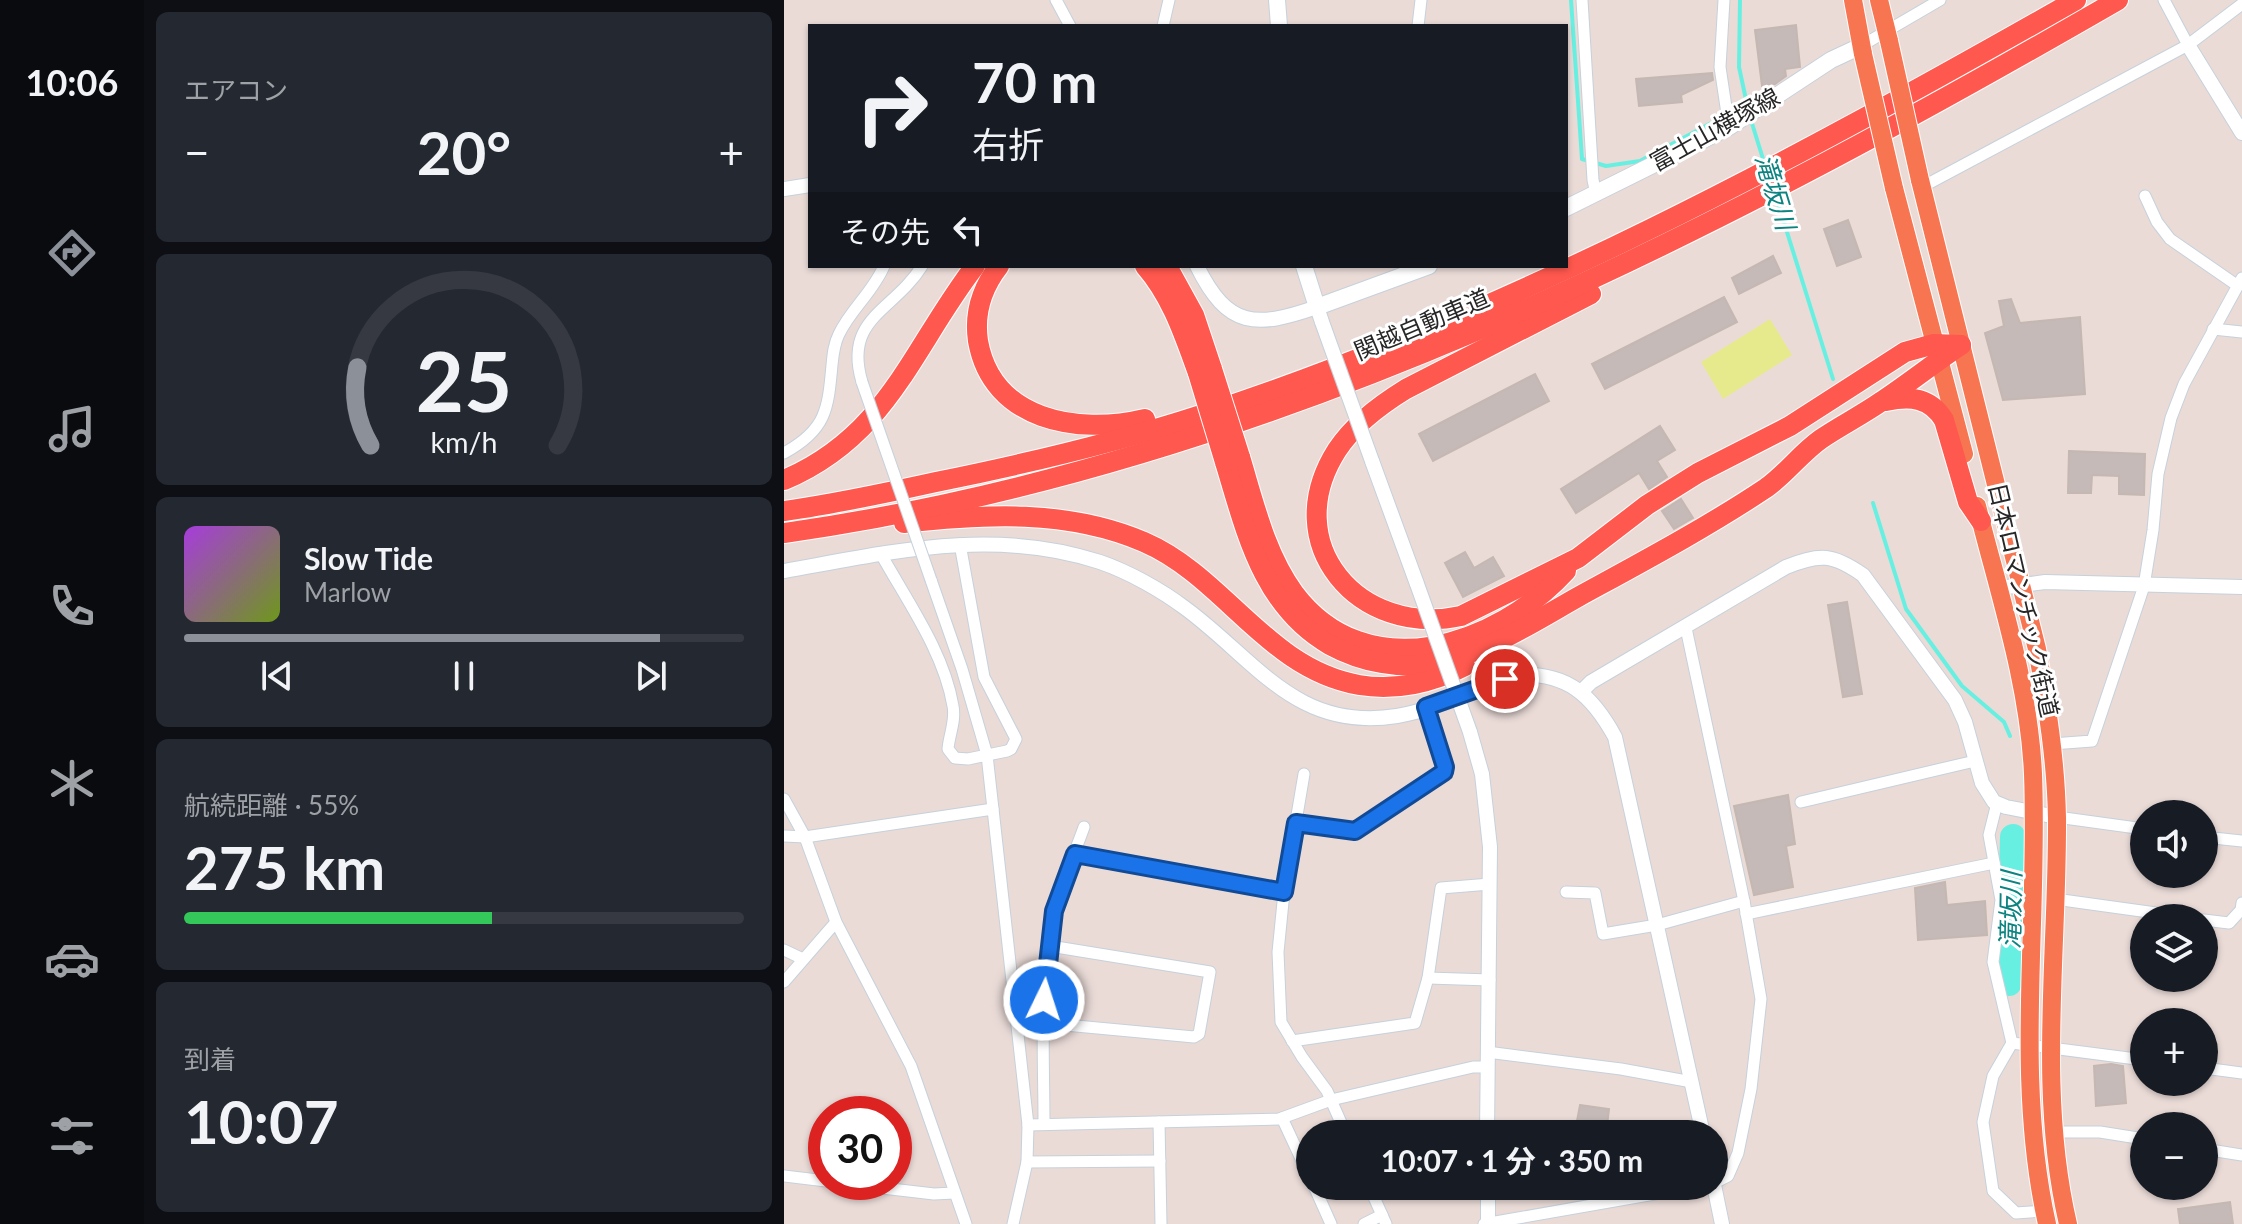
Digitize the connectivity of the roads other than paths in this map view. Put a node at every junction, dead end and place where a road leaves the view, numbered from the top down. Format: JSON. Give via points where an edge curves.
{"nodes":[{"id":1,"x":1056,"y":0,"type":"edge"},
{"id":2,"x":1169,"y":0,"type":"edge"},
{"id":3,"x":1277,"y":0,"type":"edge"},
{"id":4,"x":1421,"y":0,"type":"edge"},
{"id":5,"x":1582,"y":0,"type":"edge"},
{"id":6,"x":1724,"y":0,"type":"edge"},
{"id":7,"x":1853,"y":0,"type":"edge"},
{"id":8,"x":1879,"y":0,"type":"edge"},
{"id":9,"x":1940,"y":0,"type":"edge"},
{"id":10,"x":2076,"y":0,"type":"edge"},
{"id":11,"x":2118,"y":0,"type":"edge"},
{"id":12,"x":2164,"y":0,"type":"edge"},
{"id":13,"x":2242,"y":4,"type":"edge"},
{"id":14,"x":1069,"y":24,"type":"edge"},
{"id":15,"x":1163,"y":24,"type":"edge"},
{"id":16,"x":1279,"y":24,"type":"edge"},
{"id":17,"x":1418,"y":24,"type":"edge"},
{"id":18,"x":1888,"y":36,"type":"junction"},
{"id":19,"x":2186,"y":40,"type":"junction"},
{"id":20,"x":1862,"y":50,"type":"junction"},
{"id":21,"x":1729,"y":127,"type":"junction"},
{"id":22,"x":2242,"y":133,"type":"edge"},
{"id":23,"x":1921,"y":184,"type":"junction"},
{"id":24,"x":808,"y":185,"type":"edge"},
{"id":25,"x":784,"y":189,"type":"edge"},
{"id":26,"x":1596,"y":194,"type":"junction"},
{"id":27,"x":2145,"y":196,"type":"dead end"},
{"id":28,"x":1568,"y":207,"type":"edge"},
{"id":29,"x":1741,"y":207,"type":"junction"},
{"id":30,"x":883,"y":268,"type":"edge"},
{"id":31,"x":921,"y":268,"type":"edge"},
{"id":32,"x":974,"y":268,"type":"edge"},
{"id":33,"x":998,"y":268,"type":"edge"},
{"id":34,"x":1146,"y":268,"type":"edge"},
{"id":35,"x":1168,"y":268,"type":"edge"},
{"id":36,"x":1198,"y":268,"type":"edge"},
{"id":37,"x":1305,"y":268,"type":"edge"},
{"id":38,"x":1424,"y":268,"type":"edge"},
{"id":39,"x":1568,"y":268,"type":"edge"},
{"id":40,"x":1568,"y":268,"type":"edge"},
{"id":41,"x":2240,"y":282,"type":"edge"},
{"id":42,"x":1504,"y":297,"type":"junction"},
{"id":43,"x":1320,"y":314,"type":"junction"},
{"id":44,"x":2213,"y":329,"type":"junction"},
{"id":45,"x":2242,"y":332,"type":"edge"},
{"id":46,"x":1961,"y":345,"type":"junction"},
{"id":47,"x":1936,"y":352,"type":"junction"},
{"id":48,"x":1205,"y":371,"type":"junction"},
{"id":49,"x":1882,"y":401,"type":"junction"},
{"id":50,"x":784,"y":453,"type":"edge"},
{"id":51,"x":1232,"y":459,"type":"junction"},
{"id":52,"x":784,"y":480,"type":"edge"},
{"id":53,"x":784,"y":511,"type":"edge"},
{"id":54,"x":1981,"y":521,"type":"junction"},
{"id":55,"x":784,"y":533,"type":"edge"},
{"id":56,"x":784,"y":539,"type":"edge"},
{"id":57,"x":960,"y":544,"type":"junction"},
{"id":58,"x":881,"y":554,"type":"junction"},
{"id":59,"x":1578,"y":558,"type":"junction"},
{"id":60,"x":784,"y":571,"type":"edge"},
{"id":61,"x":2021,"y":584,"type":"junction"},
{"id":62,"x":2144,"y":586,"type":"junction"},
{"id":63,"x":2242,"y":587,"type":"edge"},
{"id":64,"x":1999,"y":588,"type":"junction"},
{"id":65,"x":1686,"y":628,"type":"junction"},
{"id":66,"x":1522,"y":629,"type":"junction"},
{"id":67,"x":1582,"y":691,"type":"junction"},
{"id":68,"x":1426,"y":707,"type":"junction"},
{"id":69,"x":2052,"y":744,"type":"junction"},
{"id":70,"x":987,"y":755,"type":"junction"},
{"id":71,"x":1975,"y":761,"type":"junction"},
{"id":72,"x":1304,"y":774,"type":"dead end"},
{"id":73,"x":784,"y":799,"type":"edge"},
{"id":74,"x":1801,"y":802,"type":"dead end"},
{"id":75,"x":1997,"y":803,"type":"junction"},
{"id":76,"x":993,"y":809,"type":"junction"},
{"id":77,"x":2033,"y":813,"type":"junction"},
{"id":78,"x":2057,"y":817,"type":"junction"},
{"id":79,"x":1296,"y":823,"type":"junction"},
{"id":80,"x":1084,"y":827,"type":"dead end"},
{"id":81,"x":2130,"y":827,"type":"edge"},
{"id":82,"x":784,"y":836,"type":"edge"},
{"id":83,"x":805,"y":837,"type":"junction"},
{"id":84,"x":2218,"y":838,"type":"edge"},
{"id":85,"x":2242,"y":841,"type":"edge"},
{"id":86,"x":1075,"y":854,"type":"junction"},
{"id":87,"x":1994,"y":863,"type":"junction"},
{"id":88,"x":1490,"y":884,"type":"junction"},
{"id":89,"x":1284,"y":892,"type":"junction"},
{"id":90,"x":1566,"y":892,"type":"dead end"},
{"id":91,"x":2055,"y":899,"type":"junction"},
{"id":92,"x":1744,"y":901,"type":"junction"},
{"id":93,"x":2242,"y":903,"type":"edge"},
{"id":94,"x":2130,"y":909,"type":"edge"},
{"id":95,"x":1746,"y":914,"type":"junction"},
{"id":96,"x":836,"y":922,"type":"junction"},
{"id":97,"x":2218,"y":922,"type":"edge"},
{"id":98,"x":1657,"y":925,"type":"junction"},
{"id":99,"x":1048,"y":948,"type":"junction"},
{"id":100,"x":784,"y":950,"type":"edge"},
{"id":101,"x":803,"y":959,"type":"junction"},
{"id":102,"x":1428,"y":978,"type":"junction"},
{"id":103,"x":1490,"y":980,"type":"junction"},
{"id":104,"x":784,"y":982,"type":"edge"},
{"id":105,"x":1044,"y":1023,"type":"junction"},
{"id":106,"x":1018,"y":1030,"type":"junction"},
{"id":107,"x":1292,"y":1041,"type":"junction"},
{"id":108,"x":2021,"y":1043,"type":"junction"},
{"id":109,"x":2051,"y":1047,"type":"junction"},
{"id":110,"x":2130,"y":1058,"type":"edge"},
{"id":111,"x":1487,"y":1059,"type":"junction"},
{"id":112,"x":2218,"y":1070,"type":"edge"},
{"id":113,"x":2242,"y":1073,"type":"edge"},
{"id":114,"x":1692,"y":1082,"type":"junction"},
{"id":115,"x":1331,"y":1100,"type":"junction"},
{"id":116,"x":1282,"y":1118,"type":"junction"},
{"id":117,"x":1340,"y":1120,"type":"edge"},
{"id":118,"x":1487,"y":1120,"type":"edge"},
{"id":119,"x":1700,"y":1120,"type":"edge"},
{"id":120,"x":1159,"y":1122,"type":"junction"},
{"id":121,"x":1044,"y":1124,"type":"junction"},
{"id":122,"x":1028,"y":1125,"type":"junction"},
{"id":123,"x":2054,"y":1132,"type":"junction"},
{"id":124,"x":2130,"y":1137,"type":"edge"},
{"id":125,"x":1296,"y":1148,"type":"edge"},
{"id":126,"x":2218,"y":1151,"type":"edge"},
{"id":127,"x":2242,"y":1155,"type":"edge"},
{"id":128,"x":1160,"y":1161,"type":"junction"},
{"id":129,"x":1027,"y":1162,"type":"junction"},
{"id":130,"x":784,"y":1176,"type":"edge"},
{"id":131,"x":1728,"y":1176,"type":"edge"},
{"id":132,"x":808,"y":1179,"type":"edge"},
{"id":133,"x":912,"y":1191,"type":"edge"},
{"id":134,"x":954,"y":1193,"type":"junction"},
{"id":135,"x":1320,"y":1200,"type":"edge"},
{"id":136,"x":1375,"y":1200,"type":"edge"},
{"id":137,"x":1488,"y":1200,"type":"edge"},
{"id":138,"x":1622,"y":1200,"type":"edge"},
{"id":139,"x":1717,"y":1200,"type":"edge"},
{"id":140,"x":2046,"y":1217,"type":"edge"},
{"id":141,"x":1384,"y":1219,"type":"edge"},
{"id":142,"x":966,"y":1224,"type":"edge"},
{"id":143,"x":1013,"y":1224,"type":"edge"},
{"id":144,"x":1161,"y":1224,"type":"edge"},
{"id":145,"x":1331,"y":1224,"type":"edge"},
{"id":146,"x":1364,"y":1224,"type":"edge"},
{"id":147,"x":1487,"y":1224,"type":"edge"},
{"id":148,"x":1722,"y":1224,"type":"edge"},
{"id":149,"x":2068,"y":1224,"type":"edge"}],
"edges":[{"from":1,"to":14,"type":"street"},
{"from":2,"to":15,"type":"street"},
{"from":3,"to":16,"type":"main road"},
{"from":4,"to":17,"type":"street"},
{"from":5,"to":26,"type":"street"},
{"from":6,"to":21,"type":"street","via":[[1720,67]]},
{"from":7,"to":20,"type":"highway","name":"日本ロマンチック街道"},
{"from":8,"to":18,"type":"highway","name":"日本ロマンチック街道"},
{"from":9,"to":18,"type":"street"},
{"from":10,"to":40,"type":"highway","name":"関越自動車道","via":[[1740,184]]},
{"from":11,"to":29,"type":"highway","name":"関越自動車道"},
{"from":12,"to":19,"type":"street"},
{"from":13,"to":19,"type":"street"},
{"from":18,"to":20,"type":"street"},
{"from":18,"to":23,"type":"highway","name":"日本ロマンチック街道","bridge":true},
{"from":19,"to":22,"type":"street"},
{"from":19,"to":23,"type":"street"},
{"from":20,"to":21,"type":"main road","name":"富士山横塚線","via":[[1831,60]]},
{"from":20,"to":47,"type":"highway","name":"日本ロマンチック街道","bridge":true},
{"from":21,"to":26,"type":"main road","name":"富士山横塚線"},
{"from":23,"to":46,"type":"highway","name":"日本ロマンチック街道"},
{"from":24,"to":25,"type":"street"},
{"from":26,"to":28,"type":"main road","name":"富士山横塚線"},
{"from":27,"to":41,"type":"street","via":[[2170,239]]},
{"from":29,"to":55,"type":"highway","name":"関越自動車道","via":[[1496,323],[1247,421],[998,491]]},
{"from":29,"to":59,"type":"highway","via":[[1383,403],[1336,452],[1321,490],[1319,530],[1332,568],[1357,597],[1391,615],[1426,620],[1461,616]]},
{"from":30,"to":50,"type":"street","via":[[835,342],[821,423]]},
{"from":31,"to":70,"type":"street","bridge":true,"via":[[862,332],[858,362]]},
{"from":32,"to":52,"type":"highway","via":[[881,409],[838,448]]},
{"from":33,"to":42,"type":"highway","via":[[977,317],[987,369],[1025,409],[1082,425],[1127,423],[1188,407]]},
{"from":34,"to":48,"type":"highway"},
{"from":35,"to":48,"type":"highway","via":[[1190,306]]},
{"from":36,"to":43,"type":"street","via":[[1219,303],[1236,315],[1272,321]]},
{"from":37,"to":43,"type":"main road"},
{"from":38,"to":43,"type":"main road"},
{"from":39,"to":42,"type":"highway","name":"関越自動車道"},
{"from":41,"to":44,"type":"street"},
{"from":42,"to":53,"type":"highway","name":"関越自動車道","via":[[1327,370],[1200,415],[990,471]]},
{"from":43,"to":88,"type":"street","bridge":true,"via":[[1470,732],[1486,801]]},
{"from":44,"to":45,"type":"street"},
{"from":44,"to":62,"type":"street","via":[[2171,418]]},
{"from":46,"to":47,"type":"highway"},
{"from":46,"to":61,"type":"highway","name":"日本ロマンチック街道"},
{"from":47,"to":49,"type":"highway"},
{"from":47,"to":54,"type":"highway","name":"日本ロマンチック街道"},
{"from":47,"to":59,"type":"highway","via":[[1905,352],[1790,426],[1647,505]]},
{"from":48,"to":51,"type":"highway","bridge":true},
{"from":49,"to":54,"type":"highway","via":[[1911,398],[1938,411],[1968,502]]},
{"from":49,"to":66,"type":"highway","via":[[1818,441],[1769,486]]},
{"from":51,"to":59,"type":"highway","via":[[1283,576],[1326,624],[1366,643],[1426,649],[1471,637],[1533,603]]},
{"from":51,"to":66,"type":"highway","via":[[1246,531],[1261,571],[1285,606],[1330,645],[1367,660],[1432,664]]},
{"from":54,"to":64,"type":"highway","name":"日本ロマンチック街道"},
{"from":56,"to":66,"type":"highway","via":[[982,515],[1096,526],[1170,555],[1308,669],[1369,687],[1437,678]]},
{"from":57,"to":58,"type":"street"},
{"from":57,"to":68,"type":"street","via":[[1041,547],[1103,563],[1185,608],[1278,687],[1336,716],[1384,717]]},
{"from":57,"to":70,"type":"street","via":[[984,677],[1016,739],[1011,749]]},
{"from":58,"to":60,"type":"street"},
{"from":58,"to":70,"type":"street","via":[[946,681],[954,707],[948,749],[961,759]]},
{"from":61,"to":62,"type":"street"},
{"from":61,"to":64,"type":"street"},
{"from":61,"to":69,"type":"highway","name":"日本ロマンチック街道"},
{"from":62,"to":63,"type":"street"},
{"from":62,"to":69,"type":"street","via":[[2092,741]]},
{"from":64,"to":77,"type":"highway","name":"日本ロマンチック街道","via":[[2028,722]]},
{"from":65,"to":67,"type":"street"},
{"from":65,"to":71,"type":"street","via":[[1810,557],[1845,562],[1863,575],[1955,700]]},
{"from":65,"to":92,"type":"street"},
{"from":67,"to":68,"type":"street","via":[[1535,674],[1517,675]]},
{"from":67,"to":98,"type":"street","via":[[1615,737]]},
{"from":68,"to":79,"type":"street","via":[[1444,772],[1355,831]]},
{"from":69,"to":78,"type":"highway","name":"日本ロマンチック街道"},
{"from":70,"to":76,"type":"street"},
{"from":71,"to":74,"type":"street"},
{"from":71,"to":75,"type":"street","via":[[1986,793]]},
{"from":72,"to":79,"type":"street"},
{"from":73,"to":83,"type":"street"},
{"from":75,"to":77,"type":"street"},
{"from":75,"to":87,"type":"street","via":[[1989,835]]},
{"from":76,"to":83,"type":"street"},
{"from":76,"to":106,"type":"street"},
{"from":77,"to":78,"type":"street"},
{"from":77,"to":108,"type":"highway","name":"日本ロマンチック街道"},
{"from":78,"to":81,"type":"street"},
{"from":78,"to":91,"type":"highway","name":"日本ロマンチック街道"},
{"from":79,"to":89,"type":"street"},
{"from":80,"to":86,"type":"street"},
{"from":82,"to":83,"type":"street"},
{"from":83,"to":96,"type":"street"},
{"from":84,"to":85,"type":"street"},
{"from":86,"to":89,"type":"street"},
{"from":86,"to":99,"type":"street","via":[[1054,911]]},
{"from":87,"to":95,"type":"street"},
{"from":87,"to":108,"type":"street","via":[[2001,900],[1993,962]]},
{"from":88,"to":102,"type":"street","via":[[1441,888]]},
{"from":88,"to":103,"type":"street"},
{"from":89,"to":107,"type":"street","via":[[1279,1001],[1281,1022]]},
{"from":90,"to":98,"type":"street","via":[[1595,893],[1603,934]]},
{"from":91,"to":94,"type":"street"},
{"from":91,"to":109,"type":"highway","name":"日本ロマンチック街道"},
{"from":92,"to":95,"type":"street"},
{"from":92,"to":98,"type":"street"},
{"from":93,"to":97,"type":"street","via":[[2229,923]]},
{"from":95,"to":131,"type":"street","via":[[1761,999],[1751,1089]]},
{"from":96,"to":101,"type":"street"},
{"from":96,"to":134,"type":"street","via":[[911,1066]]},
{"from":98,"to":114,"type":"street"},
{"from":99,"to":105,"type":"street"},
{"from":99,"to":105,"type":"street","via":[[1210,972],[1210,978],[1199,1034],[1194,1037]]},
{"from":100,"to":101,"type":"street"},
{"from":101,"to":104,"type":"street"},
{"from":102,"to":103,"type":"street"},
{"from":102,"to":107,"type":"street","via":[[1415,1023]]},
{"from":103,"to":111,"type":"street"},
{"from":105,"to":106,"type":"street"},
{"from":105,"to":121,"type":"street"},
{"from":106,"to":122,"type":"street"},
{"from":107,"to":115,"type":"street"},
{"from":108,"to":109,"type":"street"},
{"from":108,"to":140,"type":"highway","name":"日本ロマンチック街道"},
{"from":108,"to":140,"type":"street","via":[[1993,1076],[1983,1122],[1993,1191],[2016,1213]]},
{"from":109,"to":110,"type":"street"},
{"from":109,"to":123,"type":"highway","name":"日本ロマンチック街道"},
{"from":111,"to":114,"type":"street","via":[[1621,1069]]},
{"from":111,"to":115,"type":"street","via":[[1473,1067]]},
{"from":111,"to":118,"type":"street"},
{"from":112,"to":113,"type":"street"},
{"from":114,"to":119,"type":"street"},
{"from":115,"to":116,"type":"street"},
{"from":115,"to":117,"type":"street"},
{"from":116,"to":120,"type":"street"},
{"from":116,"to":125,"type":"street"},
{"from":120,"to":121,"type":"street"},
{"from":120,"to":128,"type":"street"},
{"from":121,"to":122,"type":"street"},
{"from":122,"to":129,"type":"street"},
{"from":123,"to":124,"type":"street"},
{"from":123,"to":149,"type":"highway","name":"日本ロマンチック街道"},
{"from":126,"to":127,"type":"street"},
{"from":128,"to":129,"type":"street"},
{"from":128,"to":144,"type":"street"},
{"from":129,"to":143,"type":"street"},
{"from":130,"to":132,"type":"street"},
{"from":133,"to":134,"type":"street"},
{"from":134,"to":142,"type":"street"},
{"from":135,"to":145,"type":"street"},
{"from":136,"to":141,"type":"street"},
{"from":137,"to":147,"type":"street"},
{"from":138,"to":147,"type":"street"},
{"from":139,"to":148,"type":"street"},
{"from":141,"to":146,"type":"street"}]}
